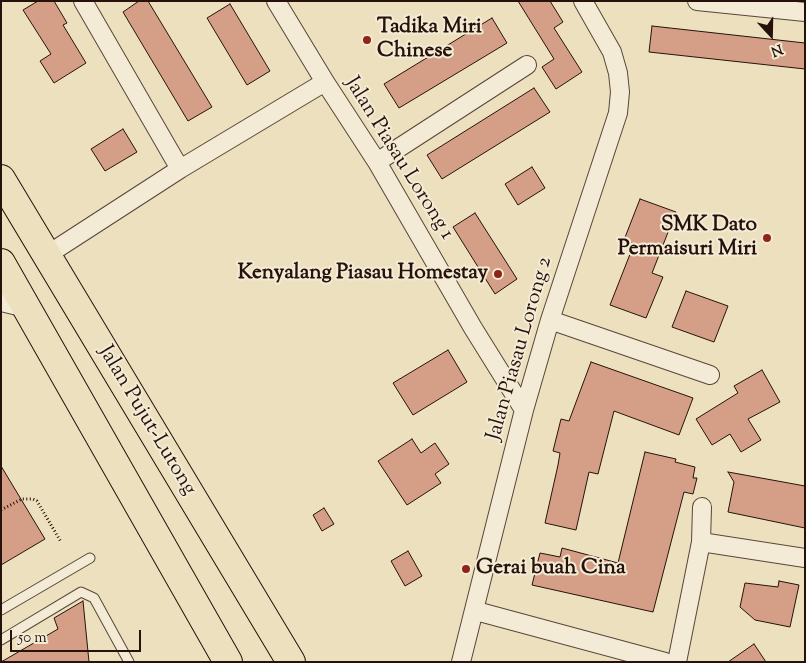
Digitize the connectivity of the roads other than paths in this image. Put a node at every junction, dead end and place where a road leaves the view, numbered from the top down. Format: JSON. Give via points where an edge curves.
{"nodes":[{"id":1,"x":83,"y":1,"type":"edge"},
{"id":2,"x":276,"y":1,"type":"edge"},
{"id":3,"x":584,"y":1,"type":"edge"},
{"id":4,"x":697,"y":1,"type":"edge"},
{"id":5,"x":805,"y":12,"type":"edge"},
{"id":6,"x":528,"y":65,"type":"dead end"},
{"id":7,"x":325,"y":82,"type":"junction"},
{"id":8,"x":377,"y":162,"type":"junction"},
{"id":9,"x":180,"y":169,"type":"junction"},
{"id":10,"x":4,"y":182,"type":"edge"},
{"id":11,"x":47,"y":255,"type":"junction"},
{"id":12,"x":1,"y":263,"type":"edge"},
{"id":13,"x":14,"y":305,"type":"edge"},
{"id":14,"x":550,"y":320,"type":"junction"},
{"id":15,"x":710,"y":375,"type":"dead end"},
{"id":16,"x":524,"y":410,"type":"junction"},
{"id":17,"x":702,"y":507,"type":"dead end"},
{"id":18,"x":701,"y":542,"type":"junction"},
{"id":19,"x":90,"y":558,"type":"dead end"},
{"id":20,"x":805,"y":558,"type":"edge"},
{"id":21,"x":1,"y":610,"type":"edge"},
{"id":22,"x":476,"y":611,"type":"junction"},
{"id":23,"x":1,"y":640,"type":"edge"},
{"id":24,"x":129,"y":662,"type":"edge"},
{"id":25,"x":228,"y":662,"type":"edge"},
{"id":26,"x":291,"y":662,"type":"edge"},
{"id":27,"x":462,"y":662,"type":"edge"},
{"id":28,"x":664,"y":662,"type":"edge"},
{"id":29,"x":677,"y":662,"type":"edge"}],
"edges":[{"from":1,"to":9,"type":"street"},
{"from":2,"to":7,"type":"street"},
{"from":3,"to":14,"type":"street","name":"Jalan Piasau Lorong 2","via":[[612,52],[620,92],[618,113]]},
{"from":4,"to":5,"type":"street"},
{"from":6,"to":8,"type":"street"},
{"from":7,"to":8,"type":"street","name":"Jalan Piasau Lorong 1"},
{"from":7,"to":9,"type":"street","name":"Jalan Piasau Lorong 1"},
{"from":8,"to":16,"type":"street","name":"Jalan Piasau Lorong 1"},
{"from":9,"to":11,"type":"street","name":"Jalan Piasau Lorong 1"},
{"from":10,"to":11,"type":"highway","name":"Jalan Pujut-Lutong"},
{"from":11,"to":26,"type":"highway","name":"Jalan Pujut-Lutong"},
{"from":12,"to":13,"type":"highway"},
{"from":13,"to":25,"type":"highway"},
{"from":14,"to":15,"type":"street"},
{"from":14,"to":16,"type":"street","name":"Jalan Piasau Lorong 2"},
{"from":16,"to":22,"type":"street","name":"Jalan Piasau Lorong 2"},
{"from":17,"to":18,"type":"street"},
{"from":18,"to":20,"type":"street"},
{"from":18,"to":29,"type":"street"},
{"from":19,"to":21,"type":"lane"},
{"from":22,"to":27,"type":"street","name":"Jalan Piasau Lorong 2"},
{"from":22,"to":28,"type":"street"},
{"from":23,"to":24,"type":"lane","via":[[81,592],[94,598]]}]}
